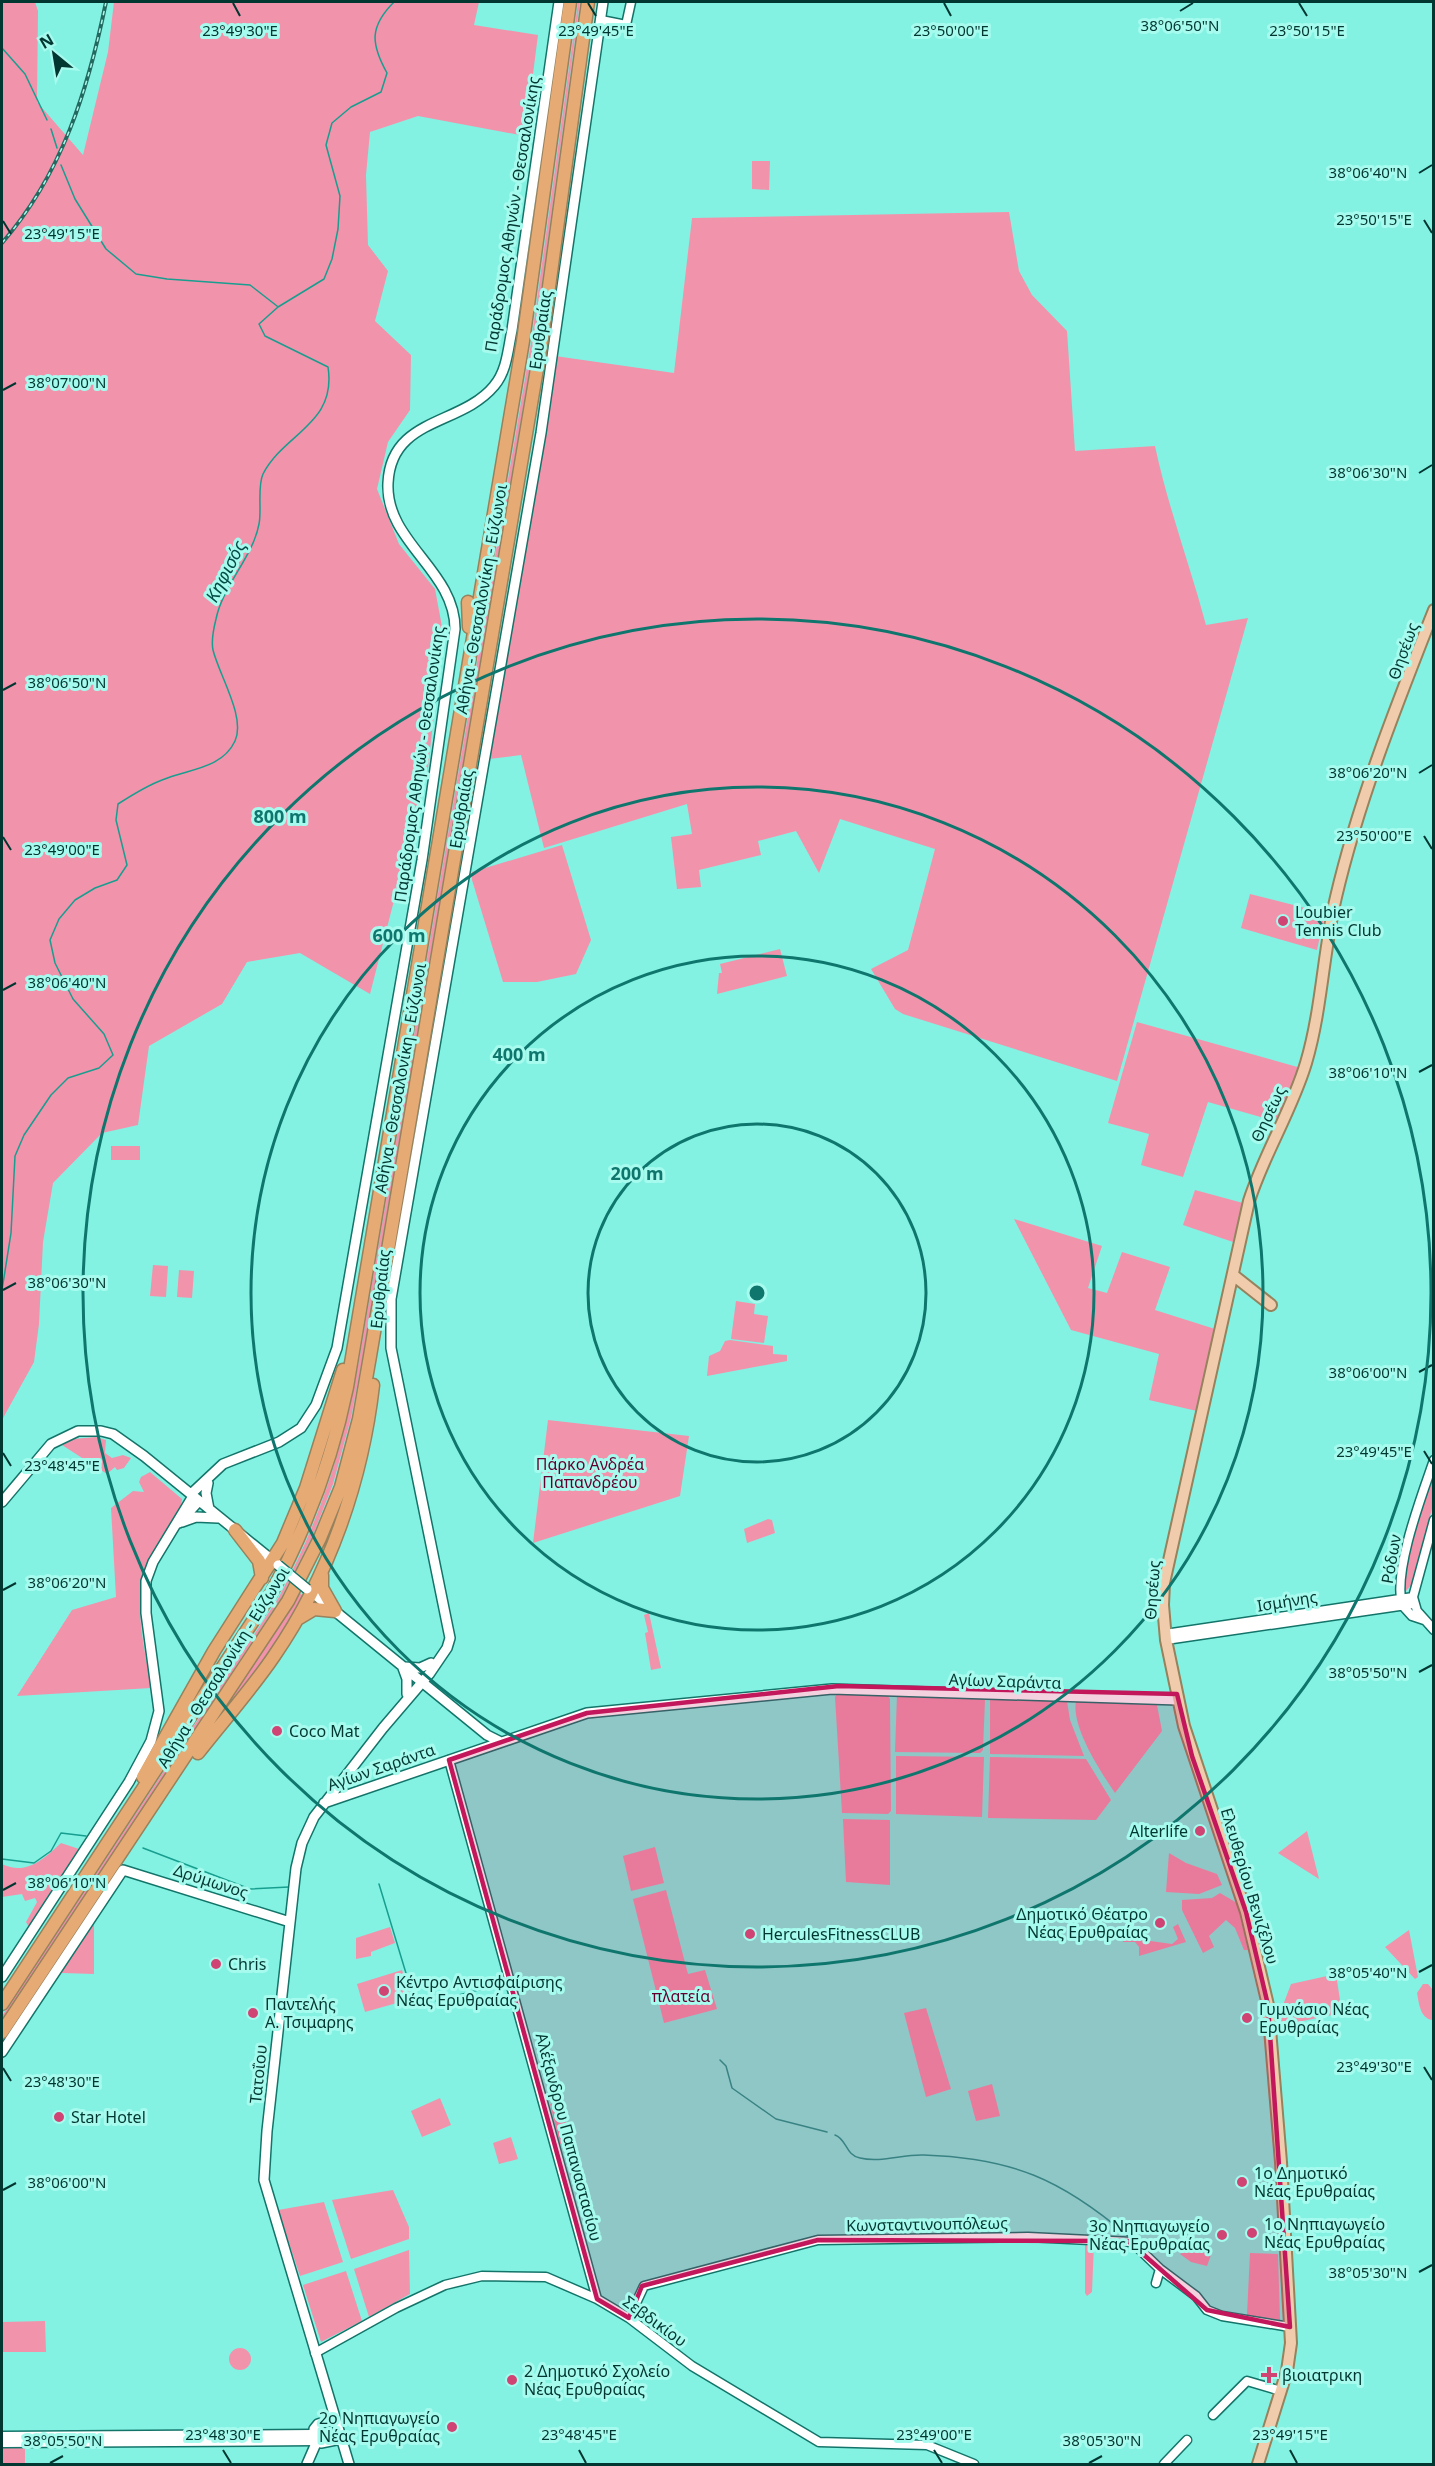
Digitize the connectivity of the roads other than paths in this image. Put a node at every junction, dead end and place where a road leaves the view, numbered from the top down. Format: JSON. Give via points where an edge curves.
{"nodes":[{"id":1,"x":559,"y":2,"type":"edge"},
{"id":2,"x":570,"y":2,"type":"edge"},
{"id":3,"x":588,"y":2,"type":"edge"},
{"id":4,"x":603,"y":2,"type":"edge"},
{"id":5,"x":632,"y":2,"type":"edge"},
{"id":6,"x":601,"y":20,"type":"junction"},
{"id":7,"x":523,"y":342,"type":"junction"},
{"id":8,"x":508,"y":379,"type":"dead end"},
{"id":9,"x":468,"y":602,"type":"dead end"},
{"id":10,"x":1434,"y":610,"type":"edge"},
{"id":11,"x":470,"y":652,"type":"junction"},
{"id":12,"x":1233,"y":1275,"type":"junction"},
{"id":13,"x":1271,"y":1305,"type":"dead end"},
{"id":14,"x":357,"y":1317,"type":"junction"},
{"id":15,"x":375,"y":1321,"type":"junction"},
{"id":16,"x":1434,"y":1460,"type":"edge"},
{"id":17,"x":215,"y":1471,"type":"junction"},
{"id":18,"x":208,"y":1484,"type":"junction"},
{"id":19,"x":195,"y":1497,"type":"junction"},
{"id":20,"x":2,"y":1502,"type":"edge"},
{"id":21,"x":209,"y":1509,"type":"junction"},
{"id":22,"x":220,"y":1518,"type":"junction"},
{"id":23,"x":1434,"y":1520,"type":"edge"},
{"id":24,"x":180,"y":1523,"type":"junction"},
{"id":25,"x":235,"y":1530,"type":"junction"},
{"id":26,"x":168,"y":1537,"type":"junction"},
{"id":27,"x":275,"y":1563,"type":"junction"},
{"id":28,"x":322,"y":1574,"type":"junction"},
{"id":29,"x":259,"y":1581,"type":"junction"},
{"id":30,"x":310,"y":1591,"type":"junction"},
{"id":31,"x":1413,"y":1600,"type":"junction"},
{"id":32,"x":1401,"y":1602,"type":"junction"},
{"id":33,"x":334,"y":1611,"type":"junction"},
{"id":34,"x":298,"y":1619,"type":"junction"},
{"id":35,"x":447,"y":1619,"type":"junction"},
{"id":36,"x":1424,"y":1620,"type":"junction"},
{"id":37,"x":1434,"y":1630,"type":"edge"},
{"id":38,"x":1165,"y":1637,"type":"junction"},
{"id":39,"x":431,"y":1663,"type":"junction"},
{"id":40,"x":402,"y":1666,"type":"junction"},
{"id":41,"x":420,"y":1681,"type":"junction"},
{"id":42,"x":435,"y":1693,"type":"junction"},
{"id":43,"x":409,"y":1696,"type":"junction"},
{"id":44,"x":1178,"y":1697,"type":"junction"},
{"id":45,"x":499,"y":1741,"type":"junction"},
{"id":46,"x":449,"y":1760,"type":"junction"},
{"id":47,"x":324,"y":1803,"type":"junction"},
{"id":48,"x":150,"y":1812,"type":"junction"},
{"id":49,"x":124,"y":1816,"type":"junction"},
{"id":50,"x":290,"y":1922,"type":"junction"},
{"id":51,"x":2,"y":1977,"type":"edge"},
{"id":52,"x":2,"y":2004,"type":"edge"},
{"id":53,"x":2,"y":2032,"type":"edge"},
{"id":54,"x":2,"y":2052,"type":"edge"},
{"id":55,"x":1160,"y":2269,"type":"junction"},
{"id":56,"x":592,"y":2279,"type":"junction"},
{"id":57,"x":1156,"y":2283,"type":"dead end"},
{"id":58,"x":581,"y":2292,"type":"junction"},
{"id":59,"x":597,"y":2299,"type":"junction"},
{"id":60,"x":629,"y":2318,"type":"junction"},
{"id":61,"x":1290,"y":2327,"type":"junction"},
{"id":62,"x":315,"y":2353,"type":"junction"},
{"id":63,"x":1281,"y":2391,"type":"junction"},
{"id":64,"x":1213,"y":2415,"type":"dead end"},
{"id":65,"x":335,"y":2419,"type":"junction"},
{"id":66,"x":2,"y":2436,"type":"edge"},
{"id":67,"x":318,"y":2436,"type":"junction"},
{"id":68,"x":341,"y":2439,"type":"junction"},
{"id":69,"x":1187,"y":2440,"type":"dead end"},
{"id":70,"x":2,"y":2443,"type":"edge"},
{"id":71,"x":307,"y":2464,"type":"edge"},
{"id":72,"x":313,"y":2464,"type":"edge"},
{"id":73,"x":349,"y":2464,"type":"edge"},
{"id":74,"x":974,"y":2464,"type":"edge"},
{"id":75,"x":1164,"y":2464,"type":"edge"},
{"id":76,"x":1258,"y":2464,"type":"edge"}],
"edges":[{"from":1,"to":17,"type":"main road","name":"Παράδρομος Αθηνών - Θεσσαλονίκης","via":[[504,366],[494,386],[476,403],[406,440],[394,457],[388,477],[394,517],[444,586],[455,629],[422,861],[343,1325],[316,1405],[301,1428],[279,1442],[234,1458]]},
{"from":2,"to":7,"type":"highway","name":"Αθήνα - Θεσσαλονίκη - Εύζωνοι"},
{"from":3,"to":15,"type":"highway","name":"Αθήνα - Θεσσαλονίκη - Εύζωνοι","via":[[541,345]]},
{"from":4,"to":6,"type":"main road","name":"Ερυθραίας"},
{"from":5,"to":6,"type":"street","via":[[626,25]]},
{"from":6,"to":35,"type":"main road","name":"Ερυθραίας","via":[[541,433],[391,1299],[391,1348]]},
{"from":7,"to":8,"type":"highway"},
{"from":7,"to":11,"type":"highway","name":"Αθήνα - Θεσσαλονίκη - Εύζωνοι"},
{"from":9,"to":11,"type":"highway"},
{"from":10,"to":12,"type":"main road","name":"Θησέως","via":[[1352,836],[1335,900],[1308,1054],[1259,1171]]},
{"from":11,"to":14,"type":"highway","name":"Αθήνα - Θεσσαλονίκη - Εύζωνοι"},
{"from":12,"to":13,"type":"main road"},
{"from":12,"to":38,"type":"main road","name":"Θησέως","via":[[1168,1562],[1163,1605]]},
{"from":14,"to":27,"type":"highway","via":[[306,1488]]},
{"from":14,"to":49,"type":"highway","name":"Αθήνα - Θεσσαλονίκη - Εύζωνοι","via":[[334,1442],[303,1530],[249,1630]]},
{"from":15,"to":28,"type":"highway","via":[[375,1362],[364,1438],[349,1499]]},
{"from":15,"to":48,"type":"highway","name":"Αθήνα - Θεσσαλονίκη - Εύζωνοι","via":[[350,1457],[320,1538],[265,1639]]},
{"from":16,"to":32,"type":"street","name":"Ρόδων","via":[[1408,1546]]},
{"from":17,"to":18,"type":"main road","name":"Παράδρομος Αθηνών - Θεσσαλονίκης"},
{"from":17,"to":19,"type":"main road","name":"Παράδρομος Αθηνών - Θεσσαλονίκης"},
{"from":18,"to":19,"type":"main road","name":"Παράδρομος Αθηνών - Θεσσαλονίκης"},
{"from":18,"to":21,"type":"main road"},
{"from":19,"to":20,"type":"main road","via":[[113,1434],[85,1430],[62,1437],[47,1447]]},
{"from":19,"to":21,"type":"main road"},
{"from":19,"to":24,"type":"main road","name":"Παράδρομος Αθηνών - Θεσσαλονίκης"},
{"from":19,"to":26,"type":"main road","name":"Παράδρομος Αθηνών - Θεσσαλονίκης"},
{"from":21,"to":22,"type":"main road"},
{"from":22,"to":24,"type":"main road","via":[[196,1517]]},
{"from":22,"to":25,"type":"main road"},
{"from":23,"to":31,"type":"street","name":"Ρόδων"},
{"from":24,"to":26,"type":"main road","name":"Παράδρομος Αθηνών - Θεσσαλονίκης"},
{"from":25,"to":27,"type":"main road"},
{"from":25,"to":29,"type":"highway","via":[[259,1561]]},
{"from":26,"to":51,"type":"main road","name":"Παράδρομος Αθηνών - Θεσσαλονίκης","via":[[147,1574],[144,1597],[158,1690],[159,1712],[151,1741],[129,1782]]},
{"from":27,"to":29,"type":"highway"},
{"from":27,"to":30,"type":"main road","bridge":true},
{"from":28,"to":30,"type":"highway"},
{"from":28,"to":33,"type":"highway","via":[[322,1588]]},
{"from":29,"to":49,"type":"highway","via":[[152,1759]]},
{"from":30,"to":33,"type":"main road"},
{"from":30,"to":34,"type":"highway"},
{"from":31,"to":32,"type":"street","name":"Ισμήνης"},
{"from":31,"to":36,"type":"street"},
{"from":32,"to":36,"type":"street","name":"Ρόδων","via":[[1412,1616]]},
{"from":32,"to":38,"type":"street","name":"Ισμήνης"},
{"from":33,"to":34,"type":"highway","via":[[314,1609]]},
{"from":33,"to":40,"type":"main road"},
{"from":34,"to":48,"type":"highway","via":[[274,1657]]},
{"from":35,"to":39,"type":"main road","name":"Ερυθραίας","via":[[443,1644]]},
{"from":35,"to":41,"type":"main road","name":"Ερυθραίας","via":[[447,1648]]},
{"from":36,"to":37,"type":"street"},
{"from":38,"to":44,"type":"main road","name":"Ελευθερίου Βενιζέλου"},
{"from":39,"to":40,"type":"main road","via":[[420,1668]]},
{"from":39,"to":41,"type":"main road","name":"Ερυθραίας"},
{"from":40,"to":41,"type":"main road"},
{"from":40,"to":43,"type":"main road"},
{"from":41,"to":42,"type":"main road"},
{"from":41,"to":43,"type":"main road","name":"Τατοΐου"},
{"from":42,"to":43,"type":"main road"},
{"from":42,"to":45,"type":"main road","via":[[487,1736]]},
{"from":43,"to":47,"type":"main road","name":"Τατοΐου"},
{"from":44,"to":45,"type":"main road","name":"Αγίων Σαράντα","via":[[839,1686],[586,1713]]},
{"from":44,"to":61,"type":"main road","name":"Ελευθερίου Βενιζέλου","via":[[1192,1756],[1246,1912],[1268,2005]]},
{"from":45,"to":46,"type":"main road","name":"Αγίων Σαράντα"},
{"from":46,"to":47,"type":"main road","name":"Αγίων Σαράντα"},
{"from":46,"to":56,"type":"street","name":"Αλέξανδρου Παπαναστασίου"},
{"from":47,"to":50,"type":"main road","name":"Τατοΐου","via":[[299,1851]]},
{"from":48,"to":53,"type":"highway","name":"Αθήνα - Θεσσαλονίκη - Εύζωνοι"},
{"from":49,"to":52,"type":"highway","name":"Αθήνα - Θεσσαλονίκη - Εύζωνοι"},
{"from":50,"to":54,"type":"main road","name":"Δρύμωνος","via":[[123,1870]]},
{"from":50,"to":62,"type":"main road","name":"Τατοΐου","via":[[264,2174]]},
{"from":55,"to":57,"type":"street"},
{"from":55,"to":60,"type":"street","name":"Κωνσταντινουπόλεως","via":[[1128,2241],[1028,2237],[818,2240],[644,2286]]},
{"from":55,"to":61,"type":"street","name":"Κωνσταντινουπόλεως","via":[[1215,2313]]},
{"from":56,"to":58,"type":"street"},
{"from":56,"to":59,"type":"street","name":"Αλέξανδρου Παπαναστασίου"},
{"from":58,"to":59,"type":"street","name":"Σεβδικίου"},
{"from":58,"to":62,"type":"street","name":"Σεβδικίου","via":[[546,2277],[472,2278],[425,2293]]},
{"from":59,"to":60,"type":"street","name":"Σεβδικίου"},
{"from":60,"to":74,"type":"street","name":"Σεβδικίου","via":[[692,2366],[819,2442],[927,2445]]},
{"from":61,"to":63,"type":"main road","name":"Ελευθερίου Βενιζέλου","via":[[1290,2357]]},
{"from":62,"to":65,"type":"main road","name":"Τατοΐου"},
{"from":63,"to":64,"type":"street","via":[[1246,2381]]},
{"from":63,"to":76,"type":"main road","name":"Ελευθερίου Βενιζέλου"},
{"from":65,"to":67,"type":"main road"},
{"from":65,"to":68,"type":"main road","name":"Τατοΐου"},
{"from":66,"to":67,"type":"street"},
{"from":67,"to":68,"type":"main road"},
{"from":67,"to":70,"type":"street"},
{"from":67,"to":71,"type":"main road"},
{"from":67,"to":72,"type":"main road"},
{"from":68,"to":73,"type":"main road","name":"Τατοΐου"},
{"from":69,"to":75,"type":"street"}]}
